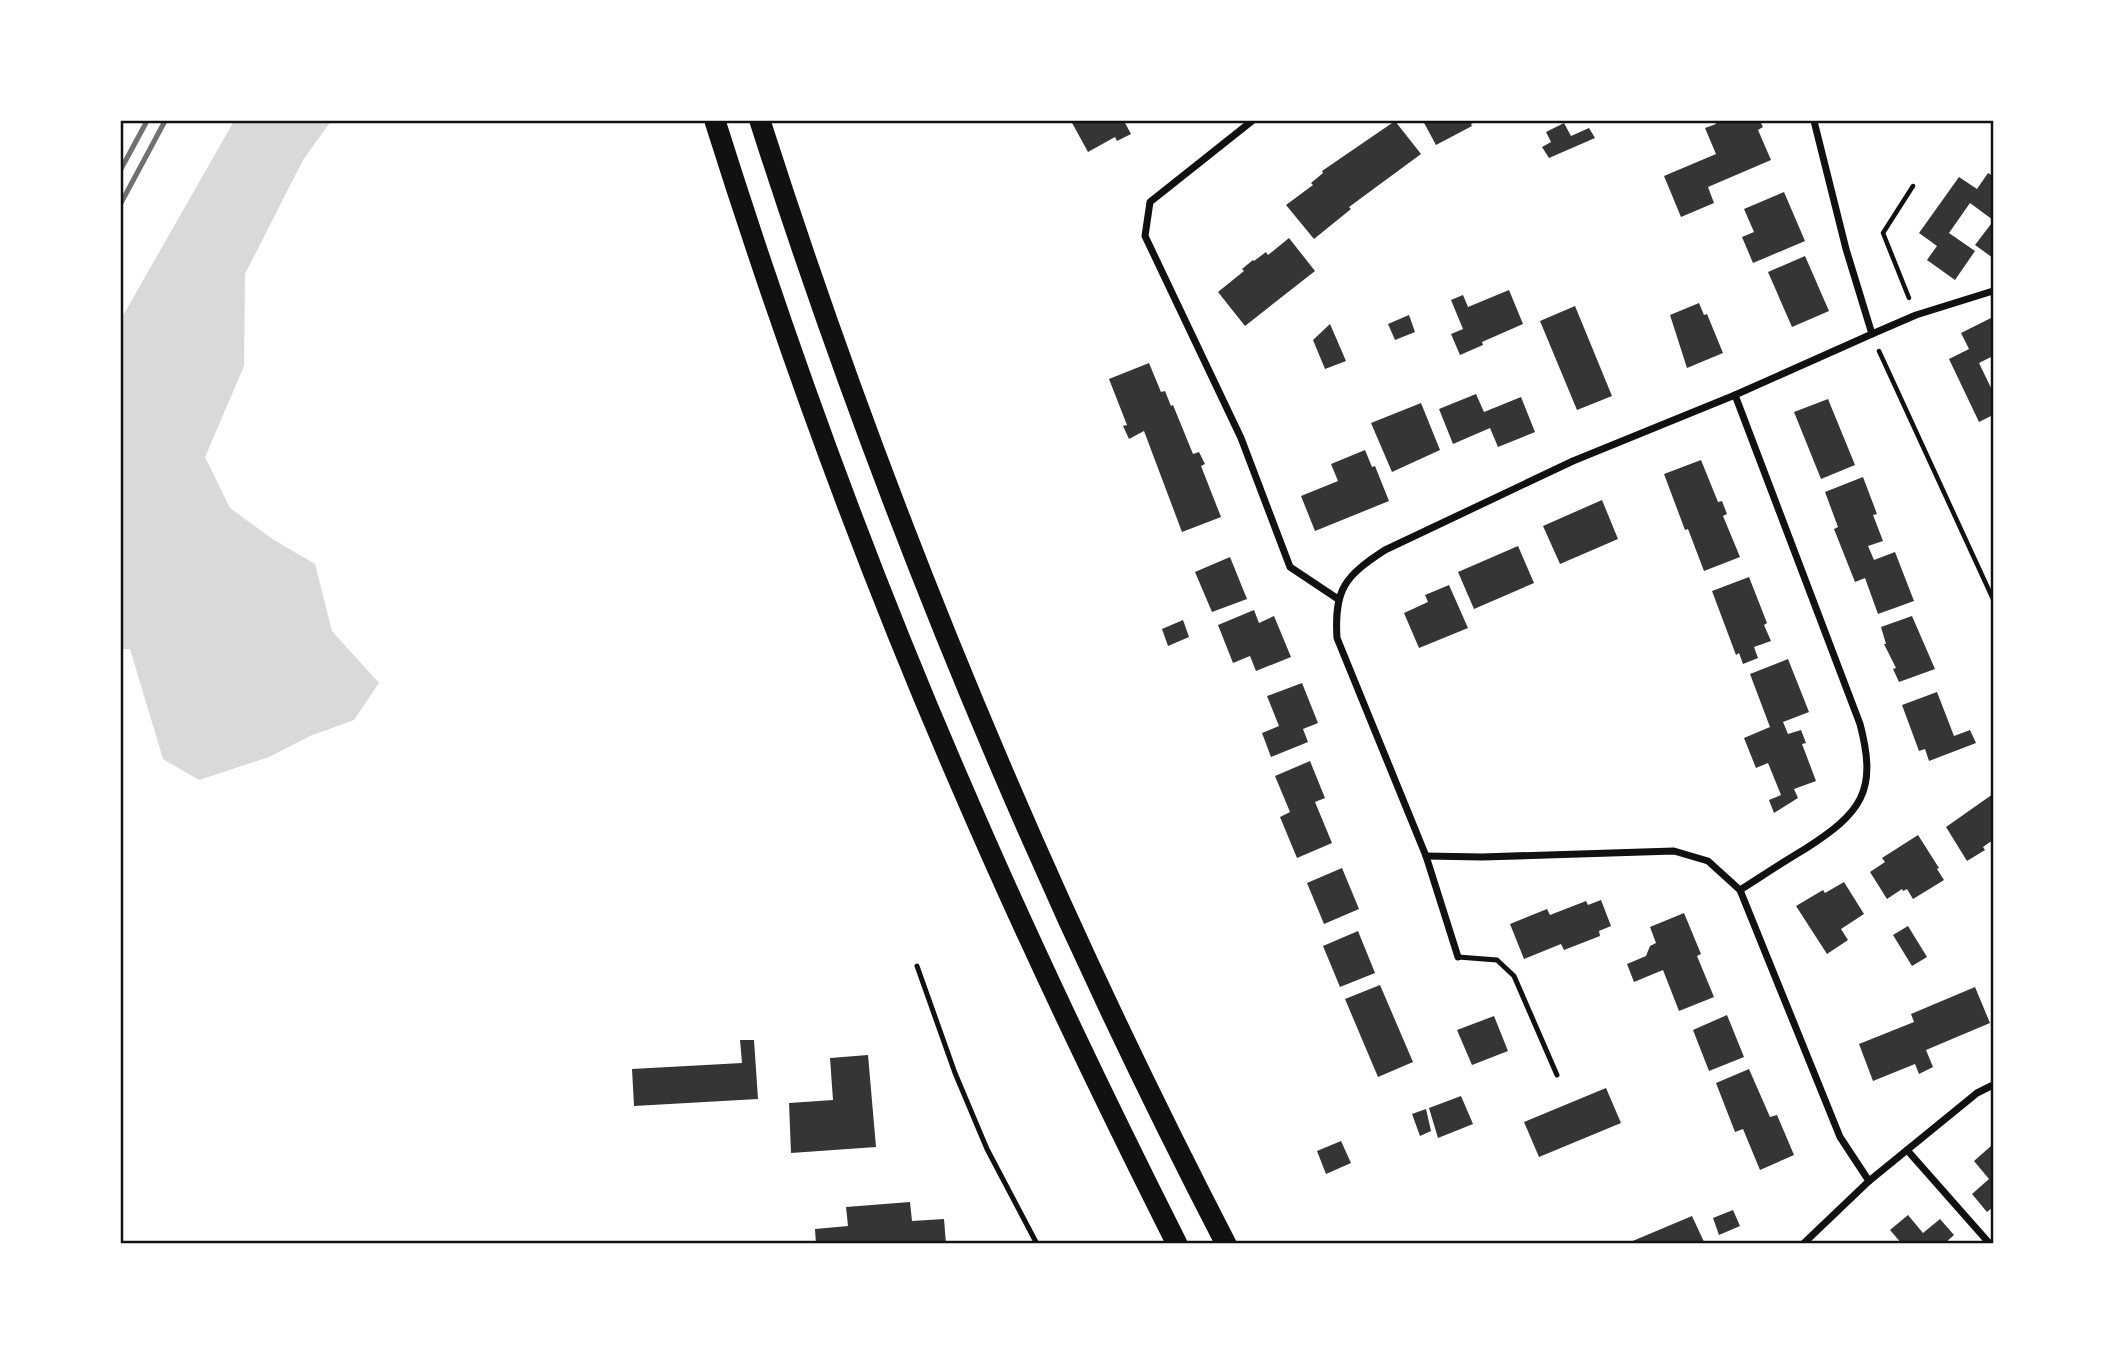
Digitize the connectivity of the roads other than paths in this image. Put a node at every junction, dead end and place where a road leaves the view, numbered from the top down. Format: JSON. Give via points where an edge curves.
{"nodes":[{"id":1,"x":715,"y":121,"type":"edge"},
{"id":2,"x":760,"y":121,"type":"edge"},
{"id":3,"x":1252,"y":121,"type":"edge"},
{"id":4,"x":1814,"y":121,"type":"edge"},
{"id":5,"x":1993,"y":291,"type":"edge"},
{"id":6,"x":1872,"y":334,"type":"junction"},
{"id":7,"x":1735,"y":395,"type":"junction"},
{"id":8,"x":1338,"y":599,"type":"junction"},
{"id":9,"x":1426,"y":856,"type":"junction"},
{"id":10,"x":1741,"y":890,"type":"junction"},
{"id":11,"x":1458,"y":957,"type":"joint"},
{"id":12,"x":917,"y":966,"type":"dead end"},
{"id":13,"x":1557,"y":1075,"type":"dead end"},
{"id":14,"x":1993,"y":1084,"type":"edge"},
{"id":15,"x":1907,"y":1150,"type":"junction"},
{"id":16,"x":1869,"y":1181,"type":"junction"},
{"id":17,"x":1037,"y":1244,"type":"edge"},
{"id":18,"x":1177,"y":1244,"type":"edge"},
{"id":19,"x":1226,"y":1244,"type":"edge"},
{"id":20,"x":1804,"y":1244,"type":"edge"},
{"id":21,"x":1990,"y":1244,"type":"edge"}],
"edges":[{"from":1,"to":18,"type":"highway","via":[[792,355],[922,693],[1031,945]]},
{"from":2,"to":19,"type":"highway","via":[[836,348],[975,707],[1113,1017]]},
{"from":3,"to":8,"type":"street","via":[[1150,202],[1145,236],[1241,438],[1290,567]]},
{"from":4,"to":6,"type":"street"},
{"from":5,"to":6,"type":"street"},
{"from":6,"to":7,"type":"street"},
{"from":7,"to":8,"type":"street","via":[[1573,461],[1385,550],[1358,567]]},
{"from":7,"to":10,"type":"street","via":[[1867,752],[1866,782],[1858,804],[1839,826]]},
{"from":8,"to":9,"type":"street","via":[[1335,616],[1340,648]]},
{"from":9,"to":10,"type":"street","via":[[1674,851],[1708,861]]},
{"from":9,"to":11,"type":"street"},
{"from":10,"to":16,"type":"street","via":[[1840,1137]]},
{"from":11,"to":13,"type":"lane","via":[[1497,960],[1514,976]]},
{"from":12,"to":17,"type":"lane","via":[[987,1149]]},
{"from":14,"to":15,"type":"street"},
{"from":15,"to":16,"type":"street"},
{"from":15,"to":21,"type":"street"},
{"from":16,"to":20,"type":"street"}]}
